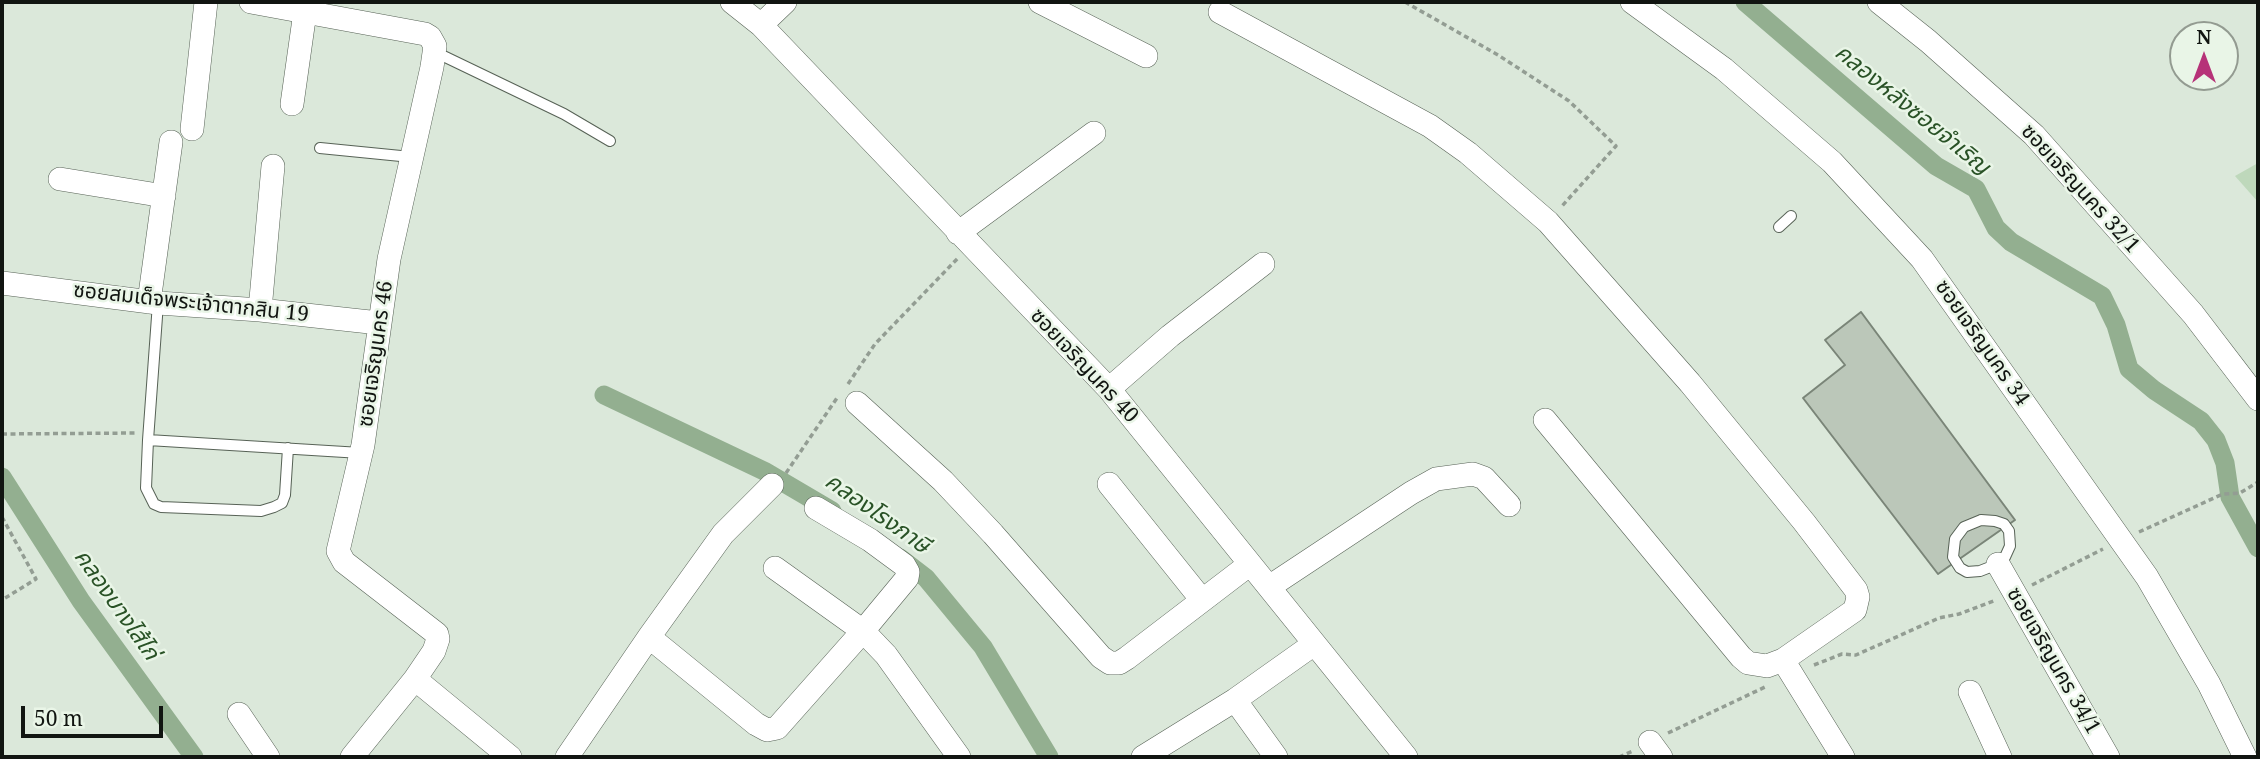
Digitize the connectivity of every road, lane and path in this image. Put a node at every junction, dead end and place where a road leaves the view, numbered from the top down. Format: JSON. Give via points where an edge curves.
{"nodes":[{"id":1,"x":206,"y":2,"type":"edge"},
{"id":2,"x":256,"y":2,"type":"edge"},
{"id":3,"x":732,"y":2,"type":"edge"},
{"id":4,"x":785,"y":2,"type":"edge"},
{"id":5,"x":1040,"y":2,"type":"edge"},
{"id":6,"x":1405,"y":2,"type":"edge"},
{"id":7,"x":1632,"y":2,"type":"edge"},
{"id":8,"x":1879,"y":2,"type":"edge"},
{"id":9,"x":304,"y":12,"type":"junction"},
{"id":10,"x":1220,"y":12,"type":"dead end"},
{"id":11,"x":761,"y":25,"type":"junction"},
{"id":12,"x":435,"y":52,"type":"junction"},
{"id":13,"x":1146,"y":56,"type":"dead end"},
{"id":14,"x":292,"y":104,"type":"dead end"},
{"id":15,"x":192,"y":129,"type":"dead end"},
{"id":16,"x":1094,"y":133,"type":"dead end"},
{"id":17,"x":610,"y":141,"type":"dead end"},
{"id":18,"x":171,"y":142,"type":"dead end"},
{"id":19,"x":320,"y":148,"type":"dead end"},
{"id":20,"x":411,"y":157,"type":"junction"},
{"id":21,"x":273,"y":166,"type":"dead end"},
{"id":22,"x":60,"y":179,"type":"dead end"},
{"id":23,"x":164,"y":196,"type":"junction"},
{"id":24,"x":1791,"y":216,"type":"dead end"},
{"id":25,"x":1548,"y":222,"type":"junction"},
{"id":26,"x":1779,"y":227,"type":"dead end"},
{"id":27,"x":965,"y":238,"type":"junction"},
{"id":28,"x":1264,"y":264,"type":"dead end"},
{"id":29,"x":2,"y":283,"type":"edge"},
{"id":30,"x":153,"y":302,"type":"junction"},
{"id":31,"x":260,"y":310,"type":"junction"},
{"id":32,"x":379,"y":323,"type":"junction"},
{"id":33,"x":1109,"y":389,"type":"junction"},
{"id":34,"x":848,"y":394,"type":"junction"},
{"id":35,"x":2258,"y":399,"type":"edge"},
{"id":36,"x":1545,"y":420,"type":"dead end"},
{"id":37,"x":2,"y":434,"type":"edge"},
{"id":38,"x":146,"y":436,"type":"junction"},
{"id":39,"x":288,"y":448,"type":"junction"},
{"id":40,"x":361,"y":453,"type":"junction"},
{"id":41,"x":778,"y":480,"type":"joint"},
{"id":42,"x":2258,"y":482,"type":"edge"},
{"id":43,"x":1109,"y":484,"type":"dead end"},
{"id":44,"x":2223,"y":494,"type":"dead end"},
{"id":45,"x":1509,"y":505,"type":"dead end"},
{"id":46,"x":816,"y":508,"type":"dead end"},
{"id":47,"x":2,"y":517,"type":"edge"},
{"id":48,"x":1250,"y":564,"type":"junction"},
{"id":49,"x":1998,"y":564,"type":"junction"},
{"id":50,"x":775,"y":568,"type":"dead end"},
{"id":51,"x":1269,"y":587,"type":"junction"},
{"id":52,"x":2,"y":600,"type":"edge"},
{"id":53,"x":1202,"y":600,"type":"junction"},
{"id":54,"x":863,"y":631,"type":"junction"},
{"id":55,"x":649,"y":636,"type":"junction"},
{"id":56,"x":1314,"y":644,"type":"junction"},
{"id":57,"x":1787,"y":667,"type":"junction"},
{"id":58,"x":415,"y":680,"type":"junction"},
{"id":59,"x":1970,"y":692,"type":"dead end"},
{"id":60,"x":1235,"y":700,"type":"junction"},
{"id":61,"x":239,"y":714,"type":"dead end"},
{"id":62,"x":1656,"y":750,"type":"edge"},
{"id":63,"x":268,"y":757,"type":"edge"},
{"id":64,"x":352,"y":757,"type":"edge"},
{"id":65,"x":510,"y":757,"type":"edge"},
{"id":66,"x":567,"y":757,"type":"edge"},
{"id":67,"x":959,"y":757,"type":"edge"},
{"id":68,"x":1143,"y":757,"type":"edge"},
{"id":69,"x":1276,"y":757,"type":"edge"},
{"id":70,"x":1406,"y":757,"type":"edge"},
{"id":71,"x":1843,"y":757,"type":"edge"},
{"id":72,"x":2000,"y":757,"type":"edge"},
{"id":73,"x":2108,"y":757,"type":"edge"},
{"id":74,"x":2245,"y":757,"type":"edge"}],
"edges":[{"from":1,"to":15,"type":"street"},
{"from":2,"to":9,"type":"street"},
{"from":3,"to":11,"type":"street","name":"ซอยเจริญนคร 40"},
{"from":4,"to":11,"type":"street"},
{"from":5,"to":13,"type":"street"},
{"from":6,"to":25,"type":"path","via":[[1569,101],[1616,146]]},
{"from":7,"to":74,"type":"street","name":"ซอยเจริญนคร 34","via":[[1724,69],[1832,162],[1922,259],[2141,568]]},
{"from":8,"to":35,"type":"street","name":"ซอยเจริญนคร 32/1","via":[[2034,135],[2193,314]]},
{"from":9,"to":12,"type":"street","via":[[425,34]]},
{"from":9,"to":14,"type":"street"},
{"from":10,"to":25,"type":"street","via":[[1430,126]]},
{"from":11,"to":27,"type":"street","name":"ซอยเจริญนคร 40"},
{"from":12,"to":17,"type":"lane"},
{"from":12,"to":20,"type":"street","name":"ซอยเจริญนคร 46"},
{"from":16,"to":27,"type":"street"},
{"from":18,"to":23,"type":"street"},
{"from":19,"to":20,"type":"lane"},
{"from":20,"to":32,"type":"street","name":"ซอยเจริญนคร 46"},
{"from":21,"to":31,"type":"street"},
{"from":22,"to":23,"type":"street"},
{"from":23,"to":30,"type":"street"},
{"from":24,"to":26,"type":"lane"},
{"from":25,"to":57,"type":"street","via":[[1690,383],[1856,590],[1855,610]]},
{"from":27,"to":33,"type":"street","name":"ซอยเจริญนคร 40"},
{"from":27,"to":34,"type":"path","via":[[939,280],[875,344]]},
{"from":28,"to":33,"type":"street"},
{"from":29,"to":30,"type":"street","name":"ซอยสมเด็จพระเจ้าตากสิน 19"},
{"from":30,"to":31,"type":"street","name":"ซอยสมเด็จพระเจ้าตากสิน 19"},
{"from":30,"to":38,"type":"lane"},
{"from":31,"to":32,"type":"street","name":"ซอยสมเด็จพระเจ้าตากสิน 19"},
{"from":32,"to":40,"type":"street","name":"ซอยเจริญนคร 46"},
{"from":33,"to":48,"type":"street","name":"ซอยเจริญนคร 40"},
{"from":34,"to":41,"type":"path"},
{"from":34,"to":53,"type":"street","via":[[943,481],[1110,663],[1119,663]]},
{"from":36,"to":57,"type":"street","via":[[1741,657],[1757,666]]},
{"from":37,"to":38,"type":"path"},
{"from":38,"to":39,"type":"lane"},
{"from":38,"to":39,"type":"lane","via":[[146,488],[154,504],[161,507],[261,511],[274,507],[285,495]]},
{"from":39,"to":40,"type":"lane"},
{"from":40,"to":58,"type":"street","name":"ซอยเจริญนคร 46","via":[[338,551],[344,562],[437,634],[437,645]]},
{"from":41,"to":55,"type":"street","via":[[723,534]]},
{"from":42,"to":44,"type":"path","via":[[2240,494]]},
{"from":43,"to":53,"type":"street"},
{"from":45,"to":51,"type":"street","via":[[1485,478],[1473,474],[1436,479]]},
{"from":46,"to":54,"type":"street","via":[[907,568],[907,578]]},
{"from":47,"to":52,"type":"path","via":[[36,579]]},
{"from":48,"to":51,"type":"street","name":"ซอยเจริญนคร 40"},
{"from":48,"to":53,"type":"street"},
{"from":49,"to":49,"type":"lane","via":[[1974,572],[1960,568],[1952,550],[1964,527],[1981,520],[2004,524],[2010,546]]},
{"from":49,"to":73,"type":"street","name":"ซอยเจริญนคร 34/1"},
{"from":50,"to":54,"type":"street"},
{"from":51,"to":56,"type":"street","name":"ซอยเจริญนคร 40"},
{"from":54,"to":55,"type":"street","via":[[777,728],[767,730]]},
{"from":54,"to":67,"type":"street","via":[[886,655]]},
{"from":55,"to":66,"type":"street"},
{"from":56,"to":60,"type":"street"},
{"from":56,"to":70,"type":"street","name":"ซอยเจริญนคร 40"},
{"from":57,"to":62,"type":"path"},
{"from":57,"to":71,"type":"street"},
{"from":58,"to":64,"type":"street"},
{"from":58,"to":65,"type":"street"},
{"from":59,"to":72,"type":"street"},
{"from":60,"to":68,"type":"street"},
{"from":60,"to":69,"type":"street"},
{"from":61,"to":63,"type":"street"}]}
